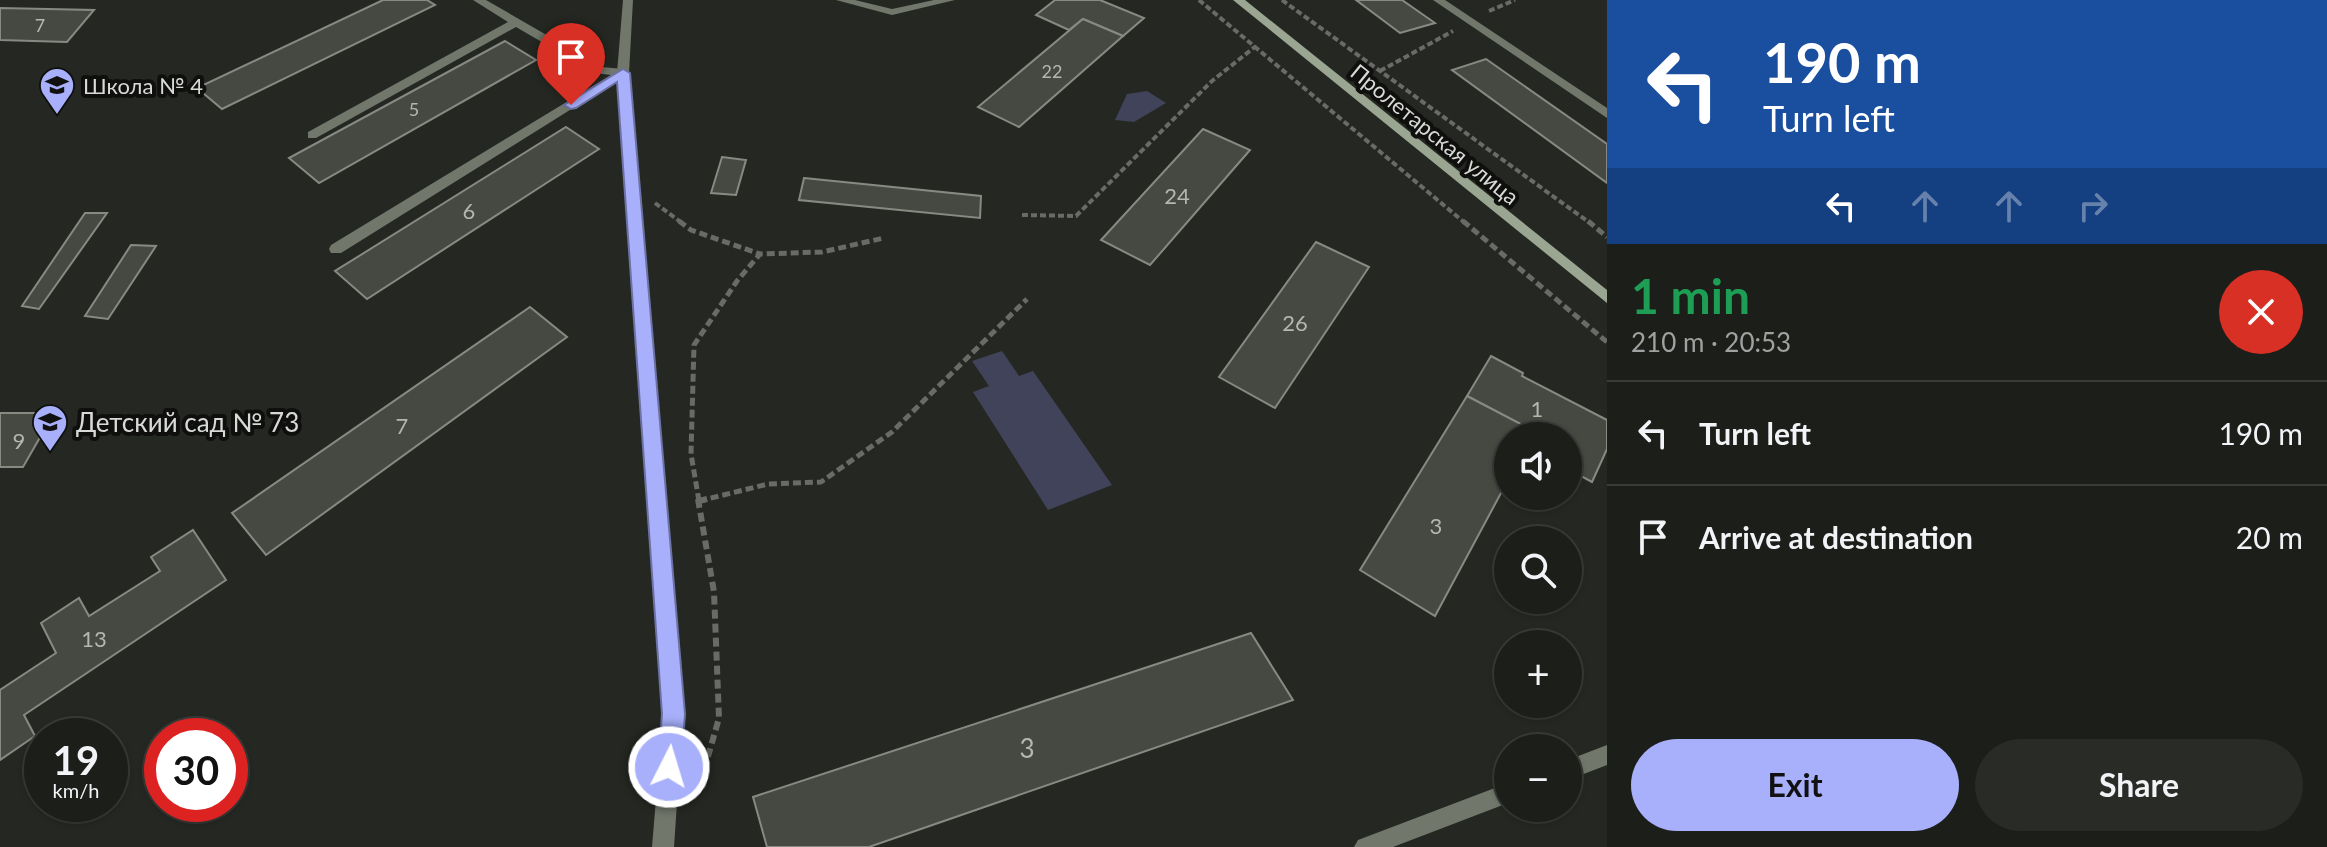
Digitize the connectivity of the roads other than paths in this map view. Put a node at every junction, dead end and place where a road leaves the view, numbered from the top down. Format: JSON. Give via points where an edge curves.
{"nodes":[{"id":1,"x":478,"y":0,"type":"edge"},
{"id":2,"x":628,"y":0,"type":"edge"},
{"id":3,"x":841,"y":0,"type":"edge"},
{"id":4,"x":950,"y":0,"type":"edge"},
{"id":5,"x":1238,"y":0,"type":"edge"},
{"id":6,"x":1438,"y":0,"type":"edge"},
{"id":7,"x":515,"y":23,"type":"junction"},
{"id":8,"x":623,"y":73,"type":"junction"},
{"id":9,"x":1607,"y":114,"type":"edge"},
{"id":10,"x":312,"y":135,"type":"dead end"},
{"id":11,"x":336,"y":249,"type":"dead end"},
{"id":12,"x":1607,"y":298,"type":"edge"},
{"id":13,"x":1607,"y":755,"type":"edge"},
{"id":14,"x":1582,"y":765,"type":"edge"},
{"id":15,"x":1494,"y":798,"type":"edge"},
{"id":16,"x":663,"y":847,"type":"edge"},
{"id":17,"x":1365,"y":847,"type":"edge"}],
"edges":[{"from":1,"to":7,"type":"street"},
{"from":2,"to":8,"type":"street"},
{"from":3,"to":4,"type":"street","via":[[892,12]]},
{"from":5,"to":12,"type":"main road","name":"Пролетарская улица"},
{"from":6,"to":9,"type":"street"},
{"from":7,"to":8,"type":"street","via":[[599,70]]},
{"from":7,"to":10,"type":"street"},
{"from":8,"to":11,"type":"street"},
{"from":8,"to":16,"type":"street","via":[[673,714]]},
{"from":13,"to":14,"type":"street"},
{"from":15,"to":17,"type":"street"}]}
